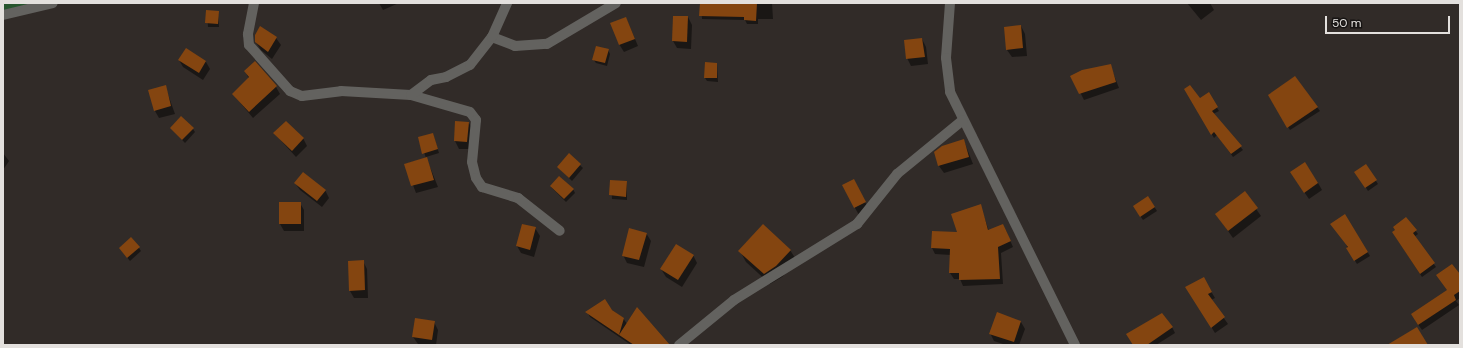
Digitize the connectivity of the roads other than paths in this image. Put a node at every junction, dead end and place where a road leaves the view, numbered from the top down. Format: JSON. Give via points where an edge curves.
{"nodes":[{"id":1,"x":53,"y":3,"type":"edge"},
{"id":2,"x":254,"y":3,"type":"edge"},
{"id":3,"x":507,"y":3,"type":"edge"},
{"id":4,"x":616,"y":3,"type":"edge"},
{"id":5,"x":950,"y":3,"type":"edge"},
{"id":6,"x":3,"y":15,"type":"edge"},
{"id":7,"x":492,"y":37,"type":"junction"},
{"id":8,"x":411,"y":96,"type":"junction"},
{"id":9,"x":963,"y":120,"type":"junction"},
{"id":10,"x":560,"y":231,"type":"dead end"},
{"id":11,"x":679,"y":345,"type":"edge"},
{"id":12,"x":1075,"y":345,"type":"edge"}],
"edges":[{"from":1,"to":6,"type":"street"},
{"from":2,"to":8,"type":"street","via":[[248,34],[249,46],[290,91],[302,96],[341,91]]},
{"from":3,"to":7,"type":"street"},
{"from":4,"to":7,"type":"street","via":[[547,44],[515,46]]},
{"from":5,"to":9,"type":"street","via":[[946,58],[948,78],[950,92]]},
{"from":7,"to":8,"type":"street","via":[[470,64],[446,77],[431,80]]},
{"from":8,"to":10,"type":"street","via":[[474,115],[476,120],[472,162],[476,178],[482,187],[518,198]]},
{"from":9,"to":11,"type":"street","via":[[896,174],[857,224],[734,300]]},
{"from":9,"to":12,"type":"street"}]}
